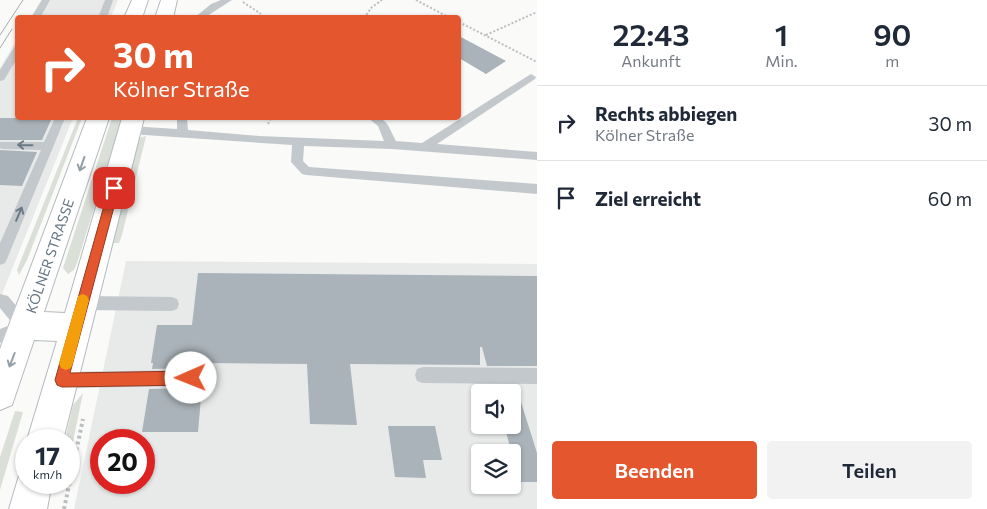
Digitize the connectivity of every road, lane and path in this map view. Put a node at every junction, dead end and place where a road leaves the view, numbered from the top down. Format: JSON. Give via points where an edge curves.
{"nodes":[{"id":1,"x":46,"y":0,"type":"edge"},
{"id":2,"x":109,"y":0,"type":"edge"},
{"id":3,"x":140,"y":0,"type":"edge"},
{"id":4,"x":169,"y":0,"type":"edge"},
{"id":5,"x":228,"y":0,"type":"edge"},
{"id":6,"x":241,"y":0,"type":"edge"},
{"id":7,"x":382,"y":0,"type":"edge"},
{"id":8,"x":416,"y":0,"type":"edge"},
{"id":9,"x":537,"y":12,"type":"edge"},
{"id":10,"x":261,"y":14,"type":"dead end"},
{"id":11,"x":37,"y":15,"type":"edge"},
{"id":12,"x":103,"y":15,"type":"edge"},
{"id":13,"x":135,"y":15,"type":"edge"},
{"id":14,"x":165,"y":15,"type":"edge"},
{"id":15,"x":202,"y":15,"type":"edge"},
{"id":16,"x":366,"y":15,"type":"edge"},
{"id":17,"x":444,"y":15,"type":"edge"},
{"id":18,"x":461,"y":23,"type":"edge"},
{"id":19,"x":485,"y":36,"type":"junction"},
{"id":20,"x":15,"y":54,"type":"edge"},
{"id":21,"x":537,"y":62,"type":"edge"},
{"id":22,"x":530,"y":77,"type":"dead end"},
{"id":23,"x":0,"y":78,"type":"edge"},
{"id":24,"x":59,"y":120,"type":"edge"},
{"id":25,"x":97,"y":120,"type":"edge"},
{"id":26,"x":182,"y":120,"type":"edge"},
{"id":27,"x":377,"y":120,"type":"edge"},
{"id":28,"x":132,"y":124,"type":"edge"},
{"id":29,"x":183,"y":133,"type":"junction"},
{"id":30,"x":298,"y":142,"type":"junction"},
{"id":31,"x":2,"y":145,"type":"dead end"},
{"id":32,"x":392,"y":145,"type":"junction"},
{"id":33,"x":48,"y":146,"type":"junction"},
{"id":34,"x":425,"y":147,"type":"junction"},
{"id":35,"x":537,"y":156,"type":"edge"},
{"id":36,"x":537,"y":189,"type":"edge"},
{"id":37,"x":0,"y":259,"type":"edge"},
{"id":38,"x":0,"y":300,"type":"edge"},
{"id":39,"x":172,"y":304,"type":"dead end"},
{"id":40,"x":79,"y":315,"type":"junction"},
{"id":41,"x":13,"y":331,"type":"edge"},
{"id":42,"x":422,"y":374,"type":"dead end"},
{"id":43,"x":537,"y":376,"type":"edge"},
{"id":44,"x":191,"y":378,"type":"dead end"},
{"id":45,"x":62,"y":380,"type":"junction"},
{"id":46,"x":0,"y":393,"type":"edge"},
{"id":47,"x":49,"y":429,"type":"edge"},
{"id":48,"x":31,"y":494,"type":"edge"},
{"id":49,"x":28,"y":509,"type":"edge"}],
"edges":[{"from":1,"to":11,"type":"lane"},
{"from":2,"to":12,"type":"lane"},
{"from":3,"to":13,"type":"main road"},
{"from":4,"to":14,"type":"main road"},
{"from":5,"to":15,"type":"lane"},
{"from":6,"to":10,"type":"path"},
{"from":7,"to":16,"type":"path"},
{"from":8,"to":17,"type":"path"},
{"from":9,"to":19,"type":"path"},
{"from":18,"to":19,"type":"path"},
{"from":19,"to":21,"type":"path"},
{"from":20,"to":23,"type":"lane"},
{"from":22,"to":34,"type":"lane"},
{"from":24,"to":33,"type":"lane"},
{"from":25,"to":41,"type":"main road","name":"KÖLNER STRASSE","one_way":true},
{"from":26,"to":29,"type":"lane"},
{"from":27,"to":32,"type":"lane"},
{"from":28,"to":29,"type":"lane"},
{"from":28,"to":40,"type":"main road"},
{"from":29,"to":30,"type":"lane"},
{"from":30,"to":32,"type":"lane"},
{"from":30,"to":36,"type":"lane","via":[[297,162],[306,171]]},
{"from":33,"to":31,"type":"lane","one_way":true},
{"from":32,"to":34,"type":"lane"},
{"from":37,"to":33,"type":"lane","one_way":true},
{"from":34,"to":35,"type":"lane"},
{"from":38,"to":41,"type":"lane"},
{"from":39,"to":40,"type":"lane"},
{"from":40,"to":41,"type":"main road"},
{"from":40,"to":45,"type":"main road"},
{"from":41,"to":46,"type":"main road","name":"KÖLNER STRASSE","one_way":true},
{"from":42,"to":43,"type":"lane"},
{"from":44,"to":45,"type":"lane"},
{"from":45,"to":47,"type":"main road"},
{"from":48,"to":49,"type":"main road"}]}
